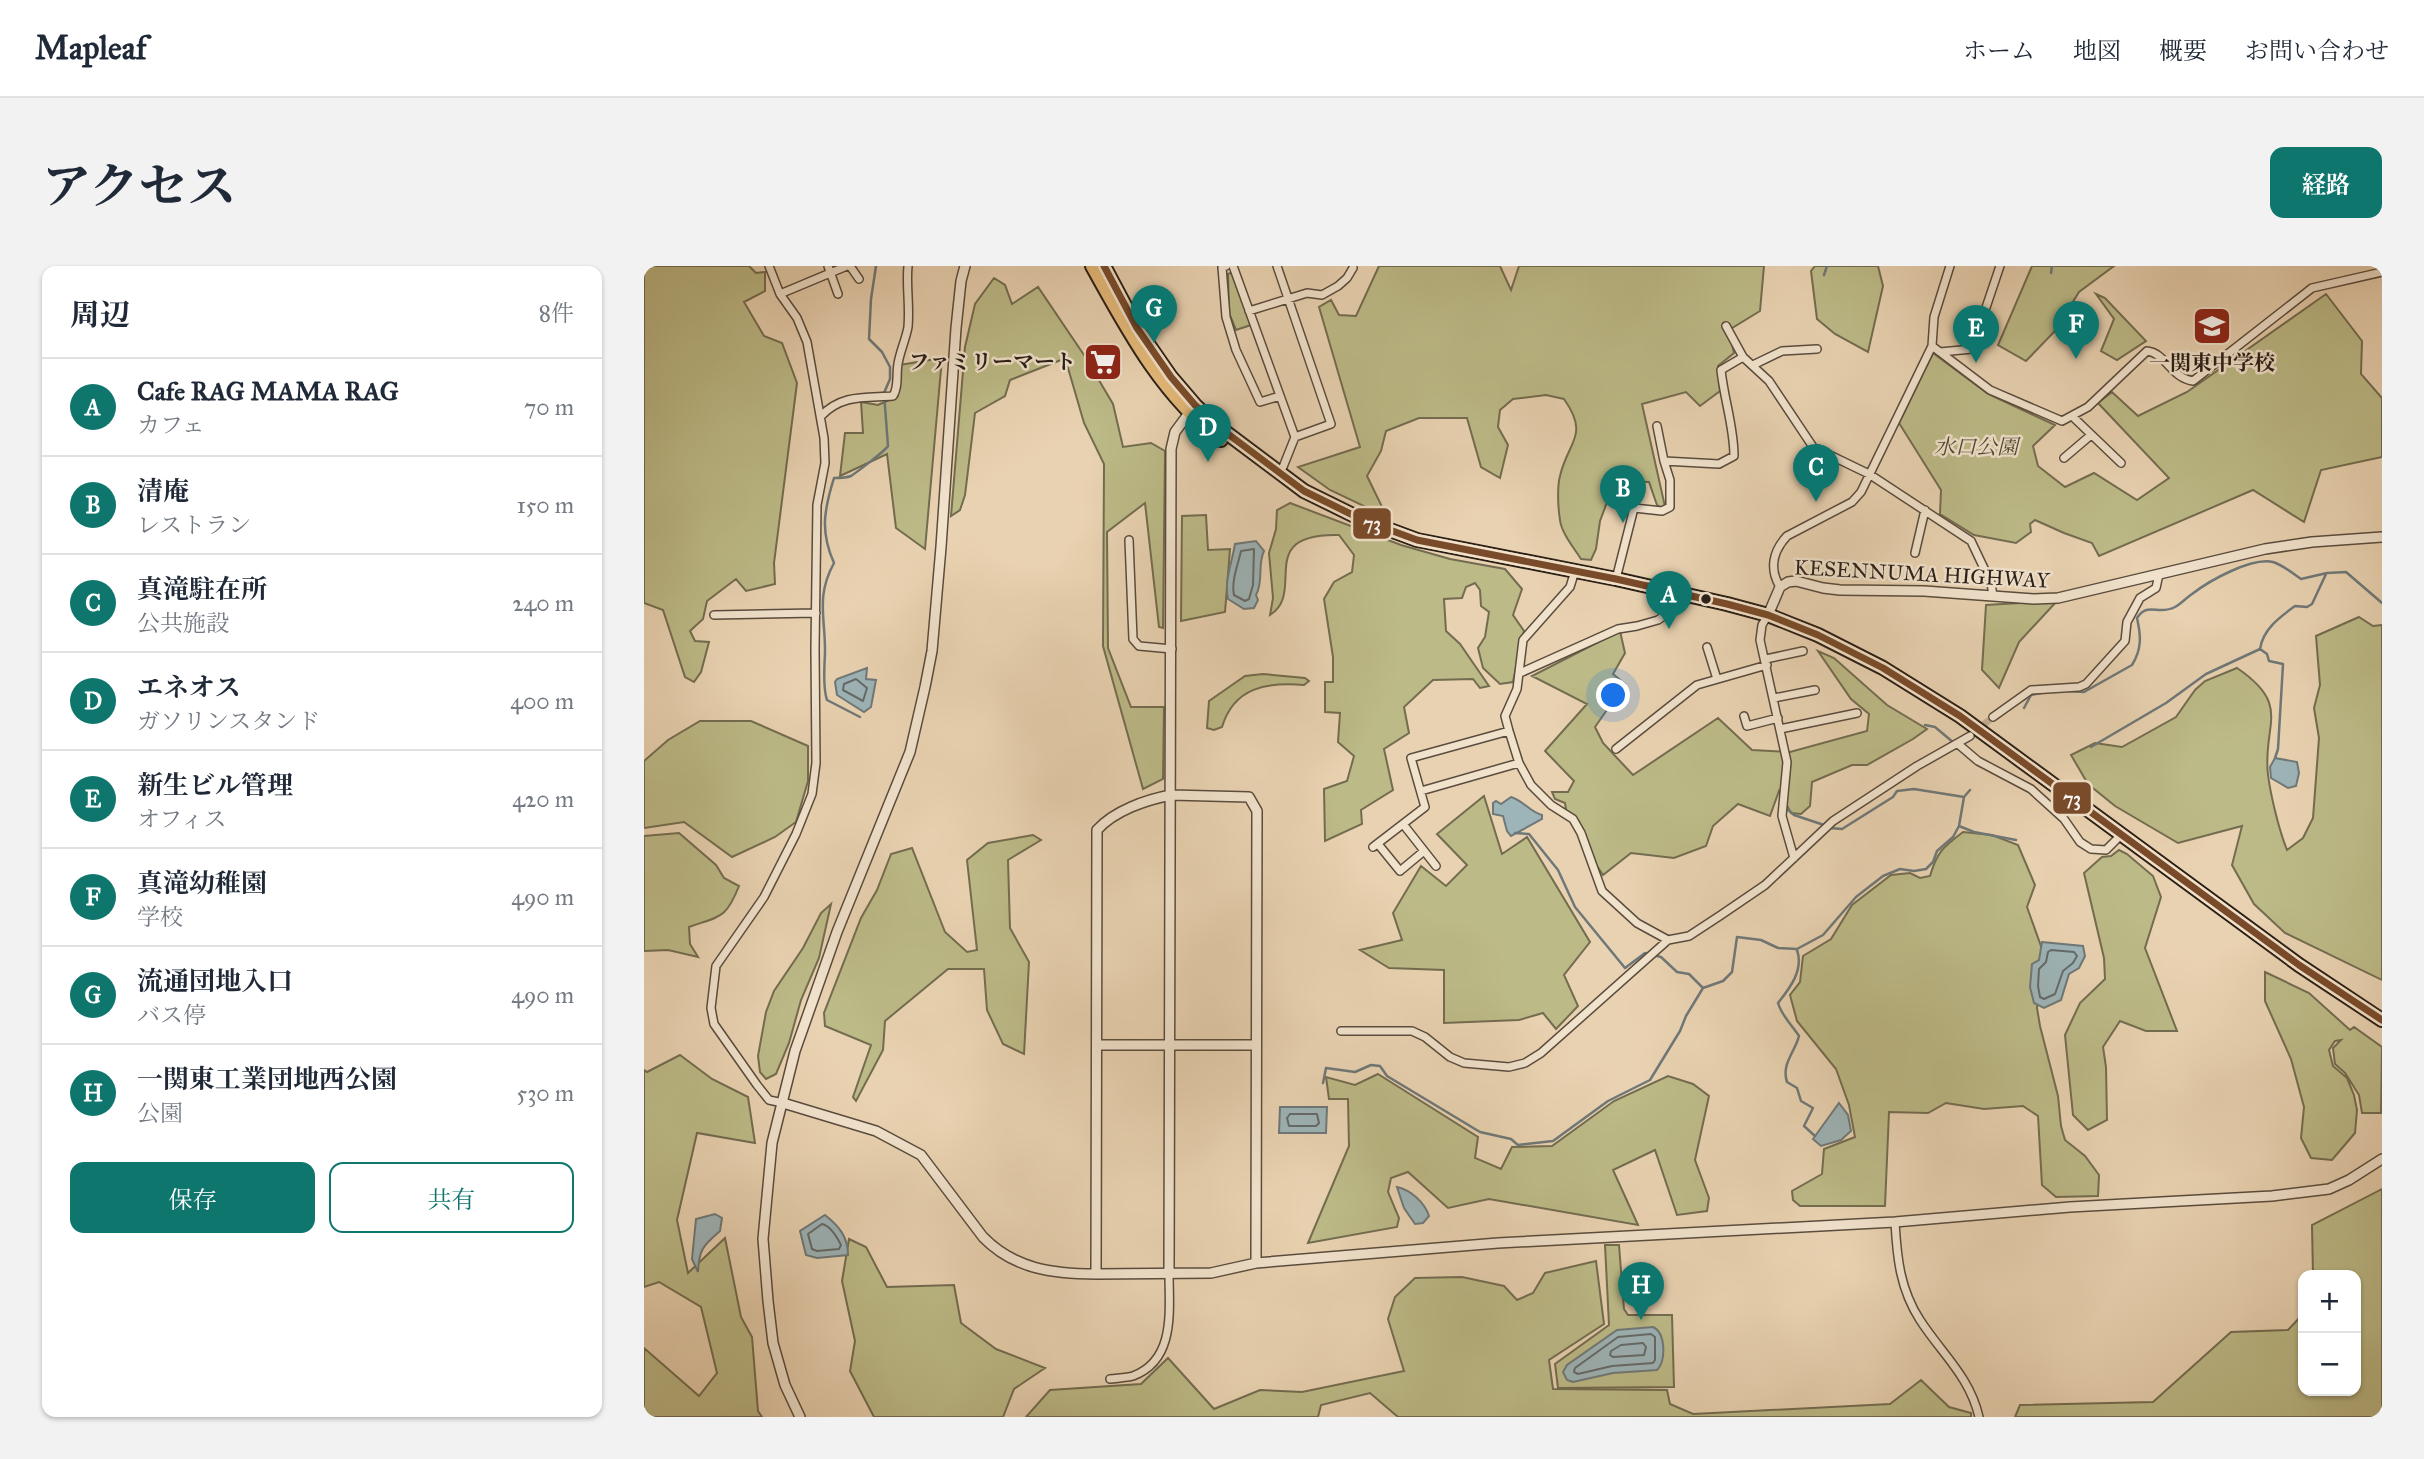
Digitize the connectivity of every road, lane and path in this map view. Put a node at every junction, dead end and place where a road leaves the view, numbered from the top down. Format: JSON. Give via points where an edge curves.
{"nodes":[{"id":1,"x":769,"y":266,"type":"edge"},
{"id":2,"x":848,"y":266,"type":"edge"},
{"id":3,"x":908,"y":266,"type":"edge"},
{"id":4,"x":965,"y":266,"type":"edge"},
{"id":5,"x":1092,"y":266,"type":"edge"},
{"id":6,"x":1104,"y":266,"type":"edge"},
{"id":7,"x":1226,"y":266,"type":"edge"},
{"id":8,"x":1233,"y":266,"type":"edge"},
{"id":9,"x":1277,"y":266,"type":"edge"},
{"id":10,"x":1950,"y":266,"type":"edge"},
{"id":11,"x":2000,"y":266,"type":"edge"},
{"id":12,"x":1353,"y":268,"type":"dead end"},
{"id":13,"x":829,"y":269,"type":"edge"},
{"id":14,"x":2382,"y":272,"type":"edge"},
{"id":15,"x":859,"y":279,"type":"dead end"},
{"id":16,"x":780,"y":294,"type":"junction"},
{"id":17,"x":838,"y":295,"type":"dead end"},
{"id":18,"x":1287,"y":299,"type":"junction"},
{"id":19,"x":1249,"y":311,"type":"junction"},
{"id":20,"x":1726,"y":326,"type":"dead end"},
{"id":21,"x":1931,"y":346,"type":"junction"},
{"id":22,"x":1817,"y":349,"type":"dead end"},
{"id":23,"x":1939,"y":352,"type":"junction"},
{"id":24,"x":1743,"y":357,"type":"junction"},
{"id":25,"x":1753,"y":365,"type":"junction"},
{"id":26,"x":1280,"y":396,"type":"junction"},
{"id":27,"x":1192,"y":409,"type":"junction"},
{"id":28,"x":821,"y":416,"type":"junction"},
{"id":29,"x":2073,"y":417,"type":"junction"},
{"id":30,"x":1657,"y":426,"type":"dead end"},
{"id":31,"x":2091,"y":435,"type":"junction"},
{"id":32,"x":1295,"y":437,"type":"junction"},
{"id":33,"x":2064,"y":458,"type":"dead end"},
{"id":34,"x":1664,"y":461,"type":"junction"},
{"id":35,"x":2121,"y":463,"type":"dead end"},
{"id":36,"x":1276,"y":472,"type":"junction"},
{"id":37,"x":1869,"y":474,"type":"junction"},
{"id":38,"x":1925,"y":510,"type":"junction"},
{"id":39,"x":1363,"y":520,"type":"junction"},
{"id":40,"x":2382,"y":537,"type":"edge"},
{"id":41,"x":1129,"y":541,"type":"dead end"},
{"id":42,"x":1916,"y":553,"type":"dead end"},
{"id":43,"x":1575,"y":571,"type":"junction"},
{"id":44,"x":2159,"y":574,"type":"junction"},
{"id":45,"x":1616,"y":579,"type":"junction"},
{"id":46,"x":1780,"y":587,"type":"junction"},
{"id":47,"x":1693,"y":596,"type":"junction"},
{"id":48,"x":1993,"y":596,"type":"junction"},
{"id":49,"x":816,"y":613,"type":"junction"},
{"id":50,"x":714,"y":615,"type":"dead end"},
{"id":51,"x":1768,"y":615,"type":"junction"},
{"id":52,"x":1707,"y":647,"type":"dead end"},
{"id":53,"x":1172,"y":649,"type":"junction"},
{"id":54,"x":1802,"y":651,"type":"dead end"},
{"id":55,"x":1766,"y":662,"type":"junction"},
{"id":56,"x":1520,"y":673,"type":"junction"},
{"id":57,"x":1717,"y":679,"type":"junction"},
{"id":58,"x":1815,"y":690,"type":"dead end"},
{"id":59,"x":1774,"y":698,"type":"junction"},
{"id":60,"x":1857,"y":713,"type":"dead end"},
{"id":61,"x":1744,"y":716,"type":"dead end"},
{"id":62,"x":1993,"y":717,"type":"tunnel mouth"},
{"id":63,"x":1778,"y":718,"type":"junction"},
{"id":64,"x":1780,"y":729,"type":"junction"},
{"id":65,"x":1509,"y":731,"type":"junction"},
{"id":66,"x":1970,"y":736,"type":"tunnel mouth"},
{"id":67,"x":1958,"y":744,"type":"junction"},
{"id":68,"x":1616,"y":749,"type":"dead end"},
{"id":69,"x":1519,"y":763,"type":"junction"},
{"id":70,"x":1420,"y":791,"type":"junction"},
{"id":71,"x":1171,"y":795,"type":"junction"},
{"id":72,"x":1403,"y":824,"type":"junction"},
{"id":73,"x":2121,"y":835,"type":"junction"},
{"id":74,"x":1424,"y":851,"type":"junction"},
{"id":75,"x":1794,"y":858,"type":"junction"},
{"id":76,"x":1436,"y":866,"type":"dead end"},
{"id":77,"x":1668,"y":940,"type":"junction"},
{"id":78,"x":2382,"y":1020,"type":"edge"},
{"id":79,"x":1341,"y":1031,"type":"dead end"},
{"id":80,"x":1097,"y":1045,"type":"junction"},
{"id":81,"x":1256,"y":1045,"type":"junction"},
{"id":82,"x":1169,"y":1046,"type":"junction"},
{"id":83,"x":783,"y":1103,"type":"junction"},
{"id":84,"x":2382,"y":1158,"type":"edge"},
{"id":85,"x":1895,"y":1222,"type":"junction"},
{"id":86,"x":1256,"y":1264,"type":"junction"},
{"id":87,"x":1169,"y":1273,"type":"junction"},
{"id":88,"x":1096,"y":1275,"type":"junction"},
{"id":89,"x":1110,"y":1379,"type":"dead end"},
{"id":90,"x":800,"y":1417,"type":"edge"},
{"id":91,"x":1979,"y":1417,"type":"edge"}],
"edges":[{"from":1,"to":16,"type":"street"},
{"from":2,"to":13,"type":"street"},
{"from":2,"to":15,"type":"street"},
{"from":3,"to":28,"type":"street","via":[[908,330],[897,367],[896,392],[844,400]]},
{"from":4,"to":83,"type":"street","via":[[956,328],[932,651],[925,687],[910,752],[837,932],[795,1051]]},
{"from":5,"to":27,"type":"highway","via":[[1163,382]]},
{"from":6,"to":27,"type":"highway","via":[[1137,328]]},
{"from":7,"to":26,"type":"street","via":[[1222,267],[1226,317],[1236,350],[1260,402]]},
{"from":8,"to":19,"type":"street"},
{"from":9,"to":18,"type":"street"},
{"from":10,"to":21,"type":"street","via":[[1934,317]]},
{"from":11,"to":23,"type":"street","via":[[1972,349]]},
{"from":12,"to":18,"type":"street","via":[[1338,286],[1322,295],[1307,293]]},
{"from":13,"to":16,"type":"street"},
{"from":13,"to":17,"type":"street"},
{"from":14,"to":29,"type":"street","via":[[2312,288],[2193,382],[2182,380],[2154,352],[2147,351]]},
{"from":16,"to":28,"type":"street","via":[[807,342]]},
{"from":18,"to":19,"type":"street"},
{"from":18,"to":32,"type":"street","via":[[1331,424]]},
{"from":19,"to":26,"type":"street"},
{"from":20,"to":24,"type":"street"},
{"from":21,"to":23,"type":"street"},
{"from":21,"to":37,"type":"street"},
{"from":22,"to":25,"type":"street","via":[[1782,351]]},
{"from":23,"to":29,"type":"street","via":[[2003,397],[2057,421]]},
{"from":24,"to":25,"type":"street"},
{"from":24,"to":34,"type":"street","via":[[1721,370],[1734,456],[1719,464]]},
{"from":25,"to":37,"type":"street","via":[[1813,447]]},
{"from":26,"to":32,"type":"street"},
{"from":27,"to":36,"type":"highway"},
{"from":27,"to":39,"type":"highway","via":[[1229,446],[1302,496]]},
{"from":27,"to":53,"type":"street","via":[[1175,432],[1171,449]]},
{"from":28,"to":49,"type":"street","via":[[825,463],[817,505]]},
{"from":29,"to":31,"type":"street"},
{"from":30,"to":34,"type":"street"},
{"from":31,"to":33,"type":"street"},
{"from":31,"to":35,"type":"street"},
{"from":32,"to":36,"type":"street","via":[[1283,467]]},
{"from":34,"to":45,"type":"street","via":[[1670,480],[1670,508],[1634,508]]},
{"from":36,"to":39,"type":"highway"},
{"from":37,"to":38,"type":"street"},
{"from":37,"to":46,"type":"street","via":[[1852,502],[1779,544],[1773,563]]},
{"from":38,"to":42,"type":"street"},
{"from":38,"to":48,"type":"street","via":[[1971,541]]},
{"from":39,"to":43,"type":"highway","via":[[1417,540]]},
{"from":40,"to":44,"type":"street","name":"KESENNUMA HIGHWAY","via":[[2264,549]]},
{"from":41,"to":53,"type":"street","via":[[1133,639],[1139,646]]},
{"from":43,"to":45,"type":"highway"},
{"from":43,"to":56,"type":"street","via":[[1570,587],[1523,640]]},
{"from":44,"to":48,"type":"street","name":"KESENNUMA HIGHWAY","via":[[2058,598]]},
{"from":44,"to":62,"type":"street","via":[[2157,588],[2132,609],[2126,641],[2086,684],[2031,690]]},
{"from":45,"to":47,"type":"highway"},
{"from":46,"to":48,"type":"street","name":"KESENNUMA HIGHWAY","via":[[1796,581],[1823,589]]},
{"from":46,"to":51,"type":"street","name":"KESENNUMA HIGHWAY"},
{"from":47,"to":51,"type":"highway"},
{"from":47,"to":56,"type":"street","via":[[1658,620],[1618,629]]},
{"from":49,"to":50,"type":"street"},
{"from":49,"to":83,"type":"street","via":[[812,794],[764,897],[716,966],[711,1008],[714,1024],[757,1085],[769,1100]]},
{"from":51,"to":55,"type":"street","via":[[1760,640]]},
{"from":51,"to":73,"type":"highway","via":[[1829,640],[1920,690]]},
{"from":52,"to":57,"type":"street"},
{"from":53,"to":71,"type":"street"},
{"from":54,"to":55,"type":"street"},
{"from":55,"to":57,"type":"street"},
{"from":55,"to":59,"type":"street"},
{"from":56,"to":65,"type":"street","via":[[1505,716]]},
{"from":57,"to":68,"type":"street","via":[[1698,685]]},
{"from":58,"to":59,"type":"street"},
{"from":59,"to":63,"type":"street"},
{"from":60,"to":64,"type":"street"},
{"from":61,"to":63,"type":"street","via":[[1746,726]]},
{"from":63,"to":64,"type":"street"},
{"from":64,"to":75,"type":"street","via":[[1787,762],[1782,816]]},
{"from":65,"to":69,"type":"street"},
{"from":65,"to":70,"type":"street","via":[[1411,758]]},
{"from":66,"to":67,"type":"street"},
{"from":67,"to":73,"type":"street","via":[[1978,761],[2031,789],[2091,849],[2106,850]]},
{"from":67,"to":75,"type":"street","via":[[1844,814]]},
{"from":69,"to":70,"type":"street"},
{"from":69,"to":77,"type":"street","via":[[1531,785],[1573,819],[1602,891],[1637,923]]},
{"from":70,"to":72,"type":"street","via":[[1425,807]]},
{"from":71,"to":80,"type":"street","via":[[1107,818],[1097,830]]},
{"from":71,"to":81,"type":"street","via":[[1249,797],[1257,811]]},
{"from":71,"to":82,"type":"street"},
{"from":72,"to":74,"type":"street"},
{"from":72,"to":74,"type":"street","via":[[1375,846],[1400,871]]},
{"from":73,"to":78,"type":"highway"},
{"from":74,"to":76,"type":"street"},
{"from":75,"to":77,"type":"street","via":[[1765,885],[1689,936]]},
{"from":77,"to":79,"type":"street","via":[[1525,1063],[1509,1067],[1464,1063],[1412,1031]]},
{"from":80,"to":82,"type":"street"},
{"from":80,"to":88,"type":"street"},
{"from":81,"to":82,"type":"street"},
{"from":81,"to":86,"type":"street"},
{"from":82,"to":87,"type":"street"},
{"from":83,"to":88,"type":"street","via":[[876,1131],[921,1155],[983,1237],[1015,1261],[1061,1274]]},
{"from":83,"to":90,"type":"street","via":[[772,1143],[763,1239],[773,1343]]},
{"from":84,"to":85,"type":"street","via":[[2349,1180],[2312,1192]]},
{"from":85,"to":86,"type":"street","via":[[1498,1243]]},
{"from":85,"to":91,"type":"street","via":[[1897,1265],[1906,1295],[1974,1397]]},
{"from":86,"to":87,"type":"street","via":[[1211,1273]]},
{"from":87,"to":88,"type":"street"},
{"from":87,"to":89,"type":"street","via":[[1165,1347],[1133,1376]]}]}
